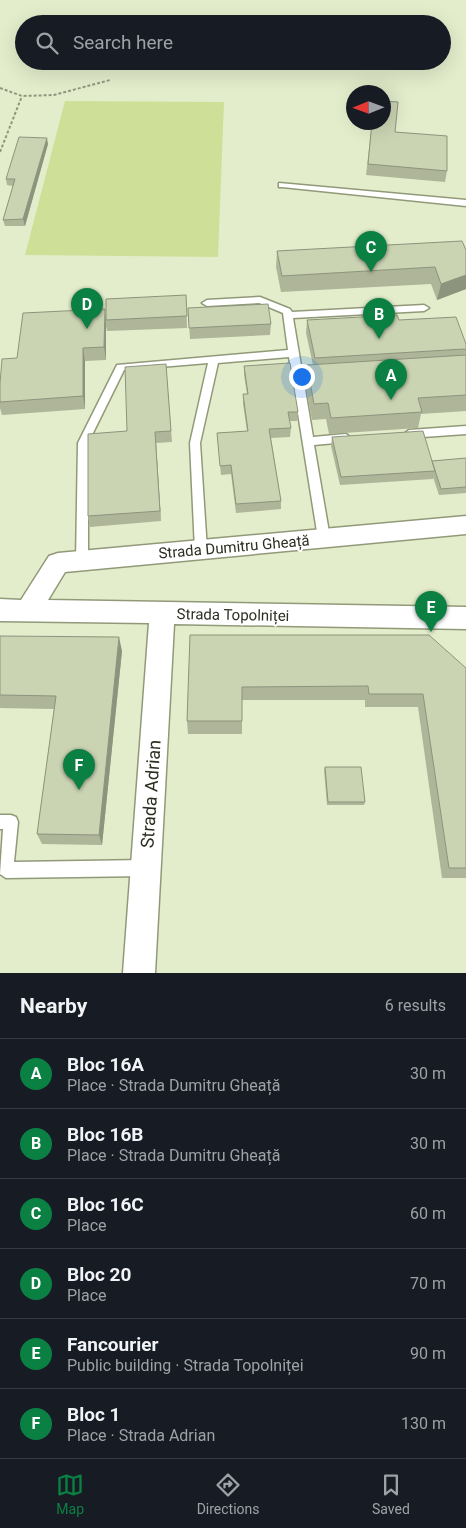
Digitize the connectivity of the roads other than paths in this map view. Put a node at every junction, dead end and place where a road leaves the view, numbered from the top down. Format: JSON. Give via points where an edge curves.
{"nodes":[{"id":1,"x":282,"y":185,"type":"dead end"},
{"id":2,"x":466,"y":203,"type":"edge"},
{"id":3,"x":207,"y":304,"type":"dead end"},
{"id":4,"x":424,"y":308,"type":"dead end"},
{"id":5,"x":288,"y":315,"type":"junction"},
{"id":6,"x":294,"y":353,"type":"junction"},
{"id":7,"x":214,"y":360,"type":"junction"},
{"id":8,"x":466,"y":430,"type":"edge"},
{"id":9,"x":397,"y":435,"type":"edge"},
{"id":10,"x":357,"y":438,"type":"edge"},
{"id":11,"x":308,"y":441,"type":"junction"},
{"id":12,"x":466,"y":525,"type":"edge"},
{"id":13,"x":324,"y":538,"type":"junction"},
{"id":14,"x":201,"y":550,"type":"junction"},
{"id":15,"x":82,"y":561,"type":"junction"},
{"id":16,"x":0,"y":610,"type":"edge"},
{"id":17,"x":28,"y":611,"type":"junction"},
{"id":18,"x":162,"y":614,"type":"junction"},
{"id":19,"x":466,"y":618,"type":"edge"},
{"id":20,"x":0,"y":822,"type":"edge"},
{"id":21,"x":146,"y":868,"type":"junction"},
{"id":22,"x":139,"y":973,"type":"edge"}],
"edges":[{"from":1,"to":2,"type":"lane"},
{"from":3,"to":5,"type":"lane","via":[[260,300],[287,311]]},
{"from":4,"to":5,"type":"lane"},
{"from":5,"to":6,"type":"lane"},
{"from":6,"to":7,"type":"lane"},
{"from":6,"to":11,"type":"lane","via":[[302,376]]},
{"from":7,"to":14,"type":"lane","via":[[194,444]]},
{"from":7,"to":15,"type":"lane","via":[[121,367],[84,443]]},
{"from":8,"to":9,"type":"lane"},
{"from":10,"to":11,"type":"lane"},
{"from":11,"to":13,"type":"lane"},
{"from":12,"to":13,"type":"street","name":"Strada Dumitru Gheață"},
{"from":13,"to":14,"type":"street","name":"Strada Dumitru Gheață"},
{"from":14,"to":15,"type":"street","name":"Strada Dumitru Gheață"},
{"from":15,"to":17,"type":"street","name":"Strada Dumitru Gheață","via":[[58,563]]},
{"from":16,"to":17,"type":"street","name":"Strada Topolniței"},
{"from":17,"to":18,"type":"street","name":"Strada Topolniței"},
{"from":18,"to":19,"type":"street","name":"Strada Topolniței"},
{"from":18,"to":21,"type":"street","name":"Strada Adrian"},
{"from":20,"to":21,"type":"lane","via":[[11,822],[6,870]]},
{"from":21,"to":22,"type":"street","name":"Strada Adrian"}]}
